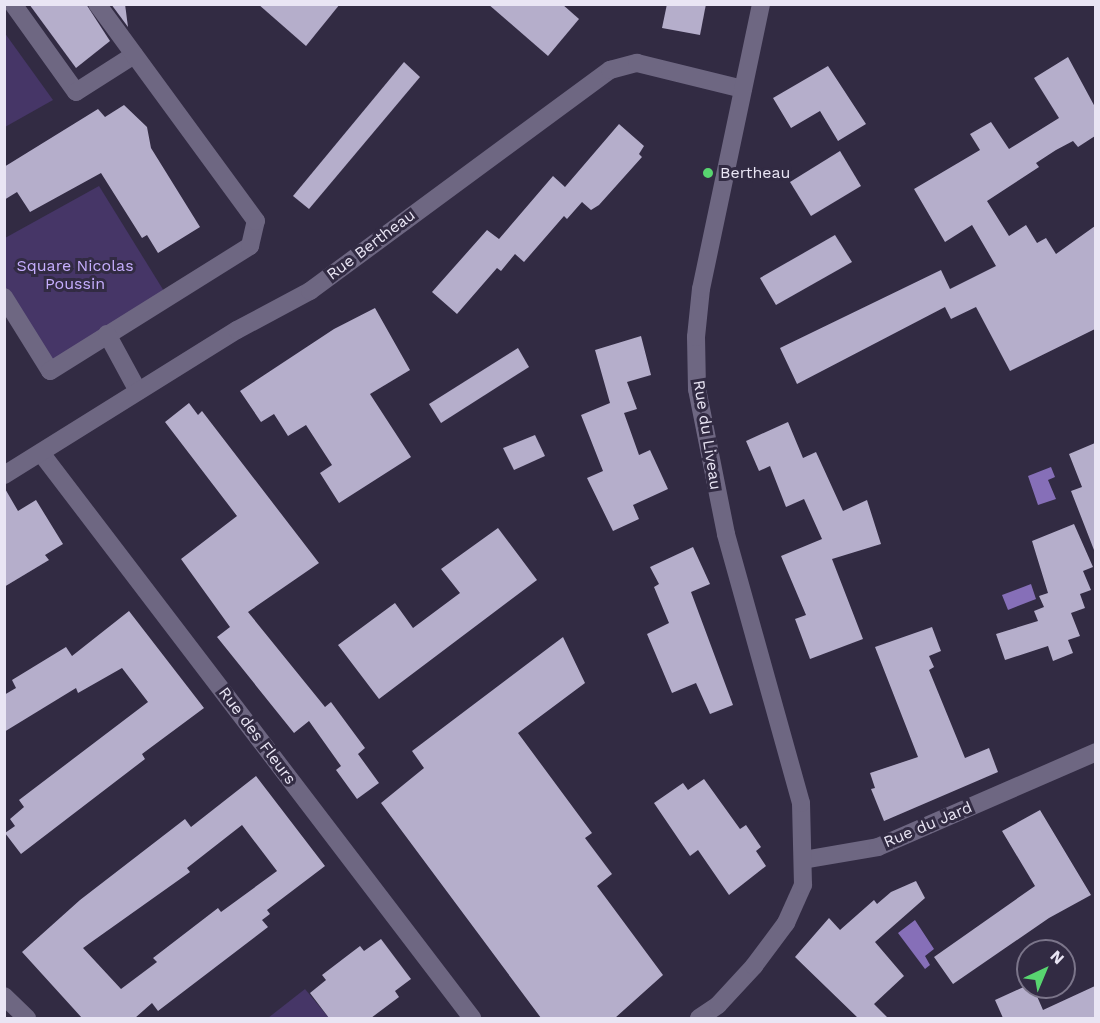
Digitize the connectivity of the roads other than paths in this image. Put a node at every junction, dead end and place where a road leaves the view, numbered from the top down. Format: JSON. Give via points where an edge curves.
{"nodes":[{"id":1,"x":14,"y":4,"type":"edge"},
{"id":2,"x":97,"y":4,"type":"edge"},
{"id":3,"x":761,"y":4,"type":"edge"},
{"id":4,"x":134,"y":55,"type":"junction"},
{"id":5,"x":743,"y":89,"type":"junction"},
{"id":6,"x":4,"y":297,"type":"edge"},
{"id":7,"x":107,"y":334,"type":"junction"},
{"id":8,"x":138,"y":391,"type":"junction"},
{"id":9,"x":42,"y":453,"type":"junction"},
{"id":10,"x":4,"y":475,"type":"edge"},
{"id":11,"x":1095,"y":752,"type":"edge"},
{"id":12,"x":803,"y":860,"type":"junction"},
{"id":13,"x":4,"y":996,"type":"edge"},
{"id":14,"x":722,"y":1012,"type":"edge"},
{"id":15,"x":27,"y":1018,"type":"edge"},
{"id":16,"x":472,"y":1018,"type":"edge"},
{"id":17,"x":699,"y":1018,"type":"edge"}],
"edges":[{"from":1,"to":4,"type":"street","via":[[76,92]]},
{"from":2,"to":4,"type":"street"},
{"from":3,"to":5,"type":"street","name":"Rue du Liveau"},
{"from":4,"to":7,"type":"street","via":[[256,221],[250,246]]},
{"from":5,"to":8,"type":"street","name":"Rue Bertheau","via":[[637,63],[610,70],[309,291]]},
{"from":5,"to":12,"type":"street","name":"Rue du Liveau","via":[[702,289],[696,337],[697,389],[726,534],[801,803]]},
{"from":6,"to":7,"type":"street","via":[[50,370]]},
{"from":7,"to":8,"type":"street"},
{"from":8,"to":9,"type":"street","name":"Rue Bertheau"},
{"from":9,"to":10,"type":"street","name":"Rue Bertheau"},
{"from":9,"to":16,"type":"street","name":"Rue des Fleurs"},
{"from":11,"to":12,"type":"street","name":"Rue du Jard","via":[[879,847]]},
{"from":12,"to":14,"type":"street","via":[[803,885],[786,923]]},
{"from":13,"to":15,"type":"street"},
{"from":14,"to":17,"type":"street"}]}
